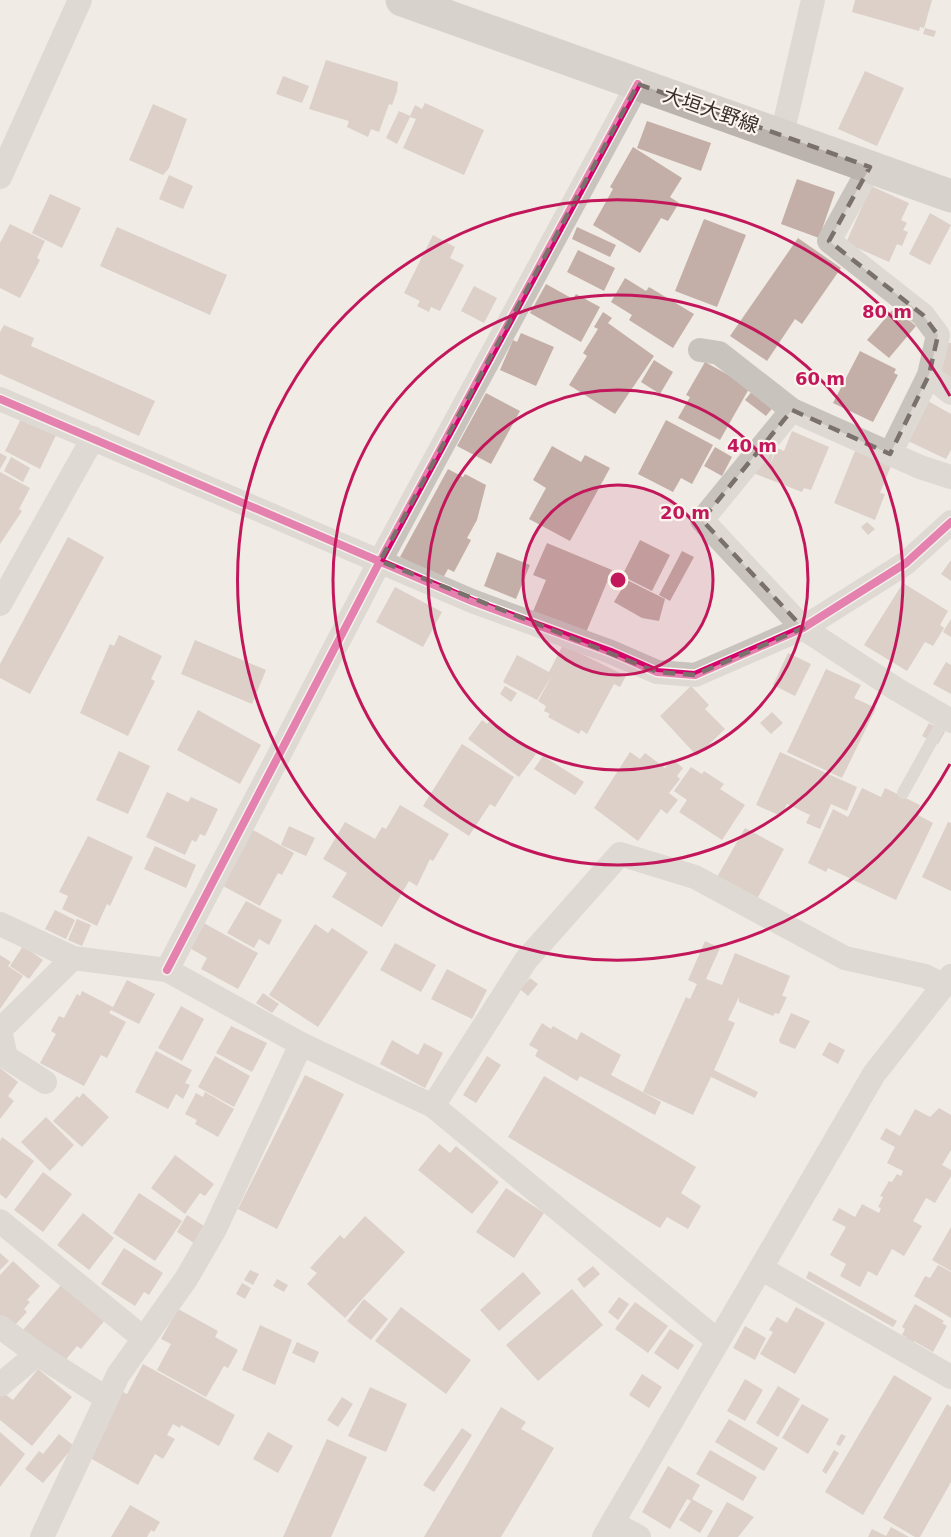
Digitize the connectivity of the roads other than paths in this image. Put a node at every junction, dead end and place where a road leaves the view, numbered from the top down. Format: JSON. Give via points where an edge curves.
{"nodes":[{"id":1,"x":80,"y":0,"type":"edge"},
{"id":2,"x":402,"y":0,"type":"edge"},
{"id":3,"x":813,"y":0,"type":"edge"},
{"id":4,"x":638,"y":84,"type":"junction"},
{"id":5,"x":782,"y":135,"type":"junction"},
{"id":6,"x":870,"y":167,"type":"junction"},
{"id":7,"x":0,"y":177,"type":"edge"},
{"id":8,"x":951,"y":196,"type":"edge"},
{"id":9,"x":700,"y":350,"type":"dead end"},
{"id":10,"x":929,"y":375,"type":"junction"},
{"id":11,"x":951,"y":393,"type":"edge"},
{"id":12,"x":0,"y":399,"type":"edge"},
{"id":13,"x":792,"y":410,"type":"junction"},
{"id":14,"x":93,"y":438,"type":"junction"},
{"id":15,"x":890,"y":454,"type":"junction"},
{"id":16,"x":951,"y":477,"type":"edge"},
{"id":17,"x":951,"y":522,"type":"edge"},
{"id":18,"x":380,"y":561,"type":"junction"},
{"id":19,"x":0,"y":604,"type":"edge"},
{"id":20,"x":803,"y":628,"type":"junction"},
{"id":21,"x":948,"y":719,"type":"edge"},
{"id":22,"x":903,"y":793,"type":"dead end"},
{"id":23,"x":0,"y":924,"type":"edge"},
{"id":24,"x":73,"y":958,"type":"junction"},
{"id":25,"x":167,"y":970,"type":"junction"},
{"id":26,"x":947,"y":980,"type":"edge"},
{"id":27,"x":301,"y":1044,"type":"junction"},
{"id":28,"x":45,"y":1082,"type":"dead end"},
{"id":29,"x":433,"y":1106,"type":"junction"},
{"id":30,"x":0,"y":1221,"type":"edge"},
{"id":31,"x":762,"y":1269,"type":"junction"},
{"id":32,"x":0,"y":1327,"type":"edge"},
{"id":33,"x":143,"y":1338,"type":"junction"},
{"id":34,"x":718,"y":1341,"type":"junction"},
{"id":35,"x":37,"y":1354,"type":"junction"},
{"id":36,"x":951,"y":1377,"type":"edge"},
{"id":37,"x":0,"y":1385,"type":"edge"},
{"id":38,"x":106,"y":1398,"type":"junction"},
{"id":39,"x":609,"y":1530,"type":"edge"},
{"id":40,"x":42,"y":1537,"type":"edge"},
{"id":41,"x":639,"y":1537,"type":"edge"}],
"edges":[{"from":1,"to":7,"type":"street"},
{"from":2,"to":4,"type":"main road","name":"大垣大野線"},
{"from":3,"to":5,"type":"street"},
{"from":4,"to":5,"type":"main road","name":"大垣大野線"},
{"from":4,"to":18,"type":"street"},
{"from":5,"to":6,"type":"main road","name":"大垣大野線"},
{"from":6,"to":8,"type":"main road","name":"大垣大野線"},
{"from":6,"to":10,"type":"street","via":[[828,241],[923,315],[938,335]]},
{"from":9,"to":13,"type":"street","via":[[718,353]]},
{"from":10,"to":11,"type":"street"},
{"from":10,"to":15,"type":"street"},
{"from":12,"to":14,"type":"street"},
{"from":13,"to":15,"type":"street"},
{"from":13,"to":20,"type":"street","via":[[702,520]]},
{"from":14,"to":18,"type":"street"},
{"from":14,"to":19,"type":"street"},
{"from":15,"to":16,"type":"street"},
{"from":17,"to":20,"type":"street","via":[[906,563]]},
{"from":18,"to":20,"type":"street","via":[[657,672],[695,675]]},
{"from":18,"to":25,"type":"street"},
{"from":20,"to":21,"type":"street"},
{"from":21,"to":22,"type":"lane"},
{"from":23,"to":24,"type":"street"},
{"from":24,"to":25,"type":"street"},
{"from":24,"to":28,"type":"street","via":[[0,1030],[6,1057]]},
{"from":25,"to":27,"type":"street"},
{"from":26,"to":29,"type":"street","via":[[845,958],[695,877],[620,854],[526,960]]},
{"from":26,"to":31,"type":"street","via":[[874,1074]]},
{"from":27,"to":29,"type":"street"},
{"from":27,"to":33,"type":"street","via":[[215,1229],[186,1279]]},
{"from":29,"to":34,"type":"street"},
{"from":30,"to":33,"type":"street"},
{"from":31,"to":34,"type":"street"},
{"from":31,"to":36,"type":"street"},
{"from":32,"to":35,"type":"street"},
{"from":33,"to":38,"type":"street"},
{"from":34,"to":39,"type":"street"},
{"from":35,"to":37,"type":"street"},
{"from":35,"to":38,"type":"street"},
{"from":38,"to":40,"type":"street"},
{"from":39,"to":41,"type":"street"}]}
